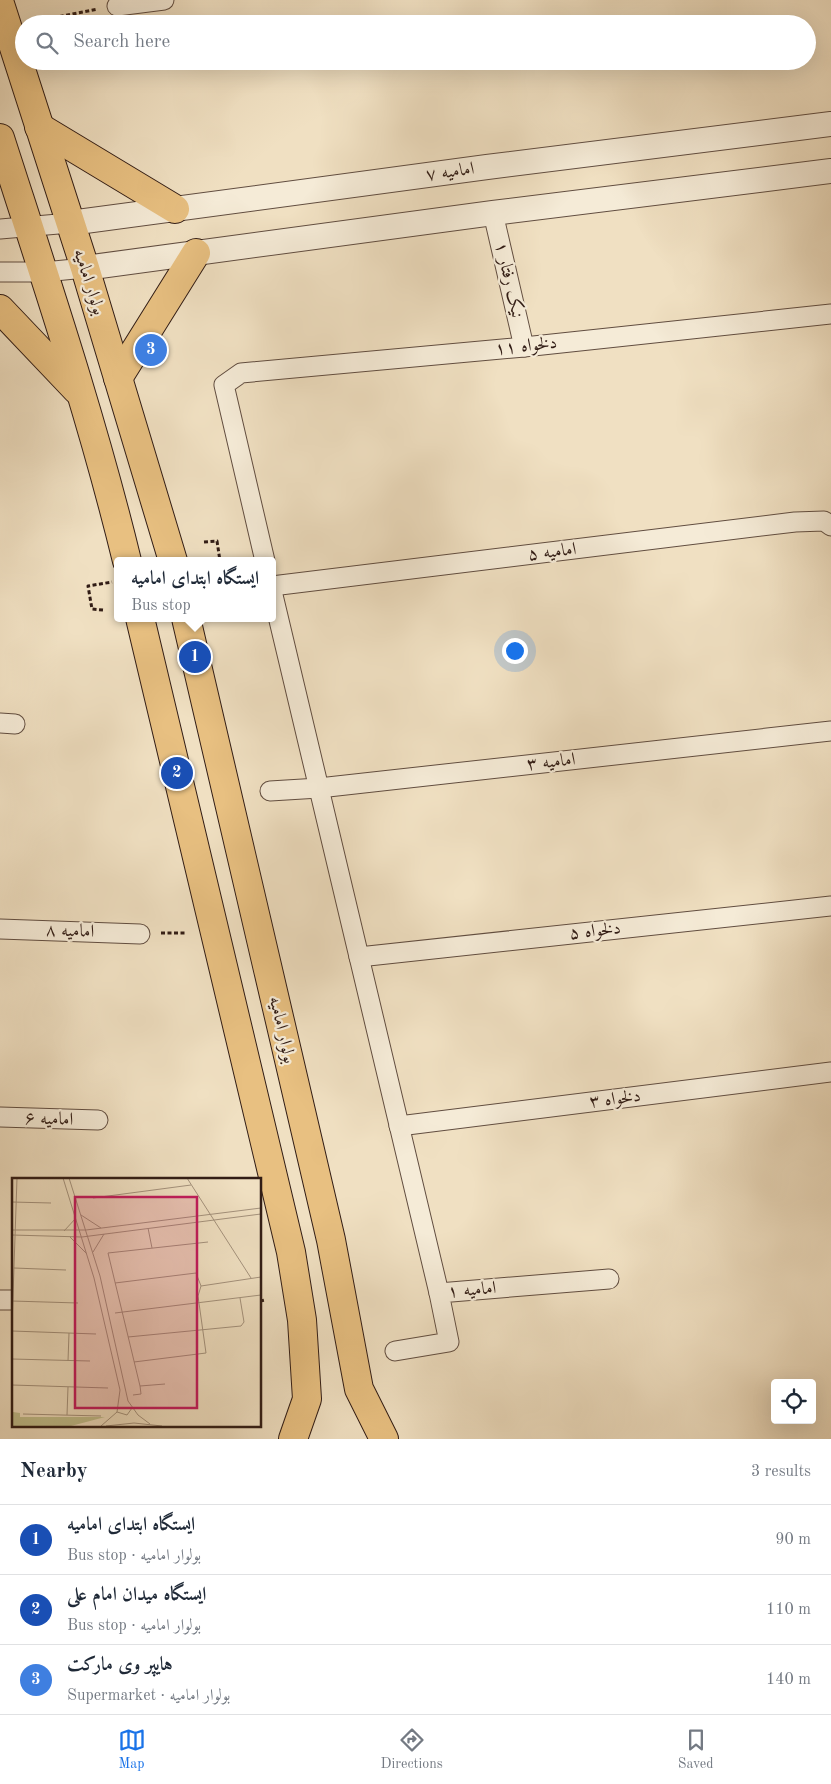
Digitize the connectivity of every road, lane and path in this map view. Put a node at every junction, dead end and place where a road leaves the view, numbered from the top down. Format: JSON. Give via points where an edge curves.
{"nodes":[{"id":1,"x":164,"y":0,"type":"edge"},
{"id":2,"x":0,"y":4,"type":"edge"},
{"id":3,"x":117,"y":6,"type":"joint"},
{"id":4,"x":69,"y":15,"type":"edge"},
{"id":5,"x":15,"y":51,"type":"edge"},
{"id":6,"x":21,"y":70,"type":"edge"},
{"id":7,"x":831,"y":124,"type":"edge"},
{"id":8,"x":39,"y":127,"type":"junction"},
{"id":9,"x":1,"y":142,"type":"edge"},
{"id":10,"x":831,"y":171,"type":"edge"},
{"id":11,"x":175,"y":209,"type":"junction"},
{"id":12,"x":493,"y":213,"type":"junction"},
{"id":13,"x":70,"y":223,"type":"junction"},
{"id":14,"x":30,"y":226,"type":"junction"},
{"id":15,"x":0,"y":229,"type":"edge"},
{"id":16,"x":196,"y":253,"type":"junction"},
{"id":17,"x":85,"y":268,"type":"junction"},
{"id":18,"x":0,"y":272,"type":"edge"},
{"id":19,"x":44,"y":272,"type":"junction"},
{"id":20,"x":0,"y":310,"type":"edge"},
{"id":21,"x":831,"y":314,"type":"edge"},
{"id":22,"x":524,"y":347,"type":"junction"},
{"id":23,"x":118,"y":378,"type":"junction"},
{"id":24,"x":81,"y":394,"type":"junction"},
{"id":25,"x":831,"y":526,"type":"edge"},
{"id":26,"x":204,"y":542,"type":"dead end"},
{"id":27,"x":126,"y":557,"type":"edge"},
{"id":28,"x":172,"y":557,"type":"edge"},
{"id":29,"x":219,"y":557,"type":"edge"},
{"id":30,"x":264,"y":557,"type":"edge"},
{"id":31,"x":114,"y":582,"type":"edge"},
{"id":32,"x":276,"y":586,"type":"edge"},
{"id":33,"x":276,"y":608,"type":"edge"},
{"id":34,"x":103,"y":610,"type":"dead end"},
{"id":35,"x":141,"y":622,"type":"edge"},
{"id":36,"x":187,"y":622,"type":"edge"},
{"id":37,"x":831,"y":731,"type":"edge"},
{"id":38,"x":319,"y":788,"type":"junction"},
{"id":39,"x":270,"y":791,"type":"dead end"},
{"id":40,"x":831,"y":906,"type":"edge"},
{"id":41,"x":0,"y":929,"type":"edge"},
{"id":42,"x":185,"y":933,"type":"dead end"},
{"id":43,"x":140,"y":934,"type":"joint"},
{"id":44,"x":359,"y":957,"type":"junction"},
{"id":45,"x":831,"y":1072,"type":"edge"},
{"id":46,"x":0,"y":1117,"type":"edge"},
{"id":47,"x":98,"y":1120,"type":"dead end"},
{"id":48,"x":399,"y":1126,"type":"junction"},
{"id":49,"x":609,"y":1279,"type":"dead end"},
{"id":50,"x":438,"y":1293,"type":"junction"},
{"id":51,"x":265,"y":1300,"type":"dead end"},
{"id":52,"x":261,"y":1301,"type":"edge"},
{"id":53,"x":395,"y":1351,"type":"dead end"},
{"id":54,"x":293,"y":1439,"type":"edge"},
{"id":55,"x":384,"y":1439,"type":"edge"}],
"edges":[{"from":1,"to":3,"type":"street"},
{"from":2,"to":5,"type":"main road","name":"بولوار امامیه"},
{"from":3,"to":4,"type":"path"},
{"from":6,"to":8,"type":"main road","name":"بولوار امامیه"},
{"from":7,"to":11,"type":"street","name":"امامیه ۷"},
{"from":8,"to":11,"type":"main road"},
{"from":8,"to":13,"type":"main road","name":"بولوار امامیه"},
{"from":9,"to":14,"type":"main road"},
{"from":10,"to":12,"type":"street"},
{"from":11,"to":13,"type":"street","name":"امامیه ۷"},
{"from":12,"to":16,"type":"street"},
{"from":12,"to":22,"type":"street","name":"نیک رفتار ۱"},
{"from":13,"to":14,"type":"street"},
{"from":13,"to":17,"type":"main road","name":"بولوار امامیه"},
{"from":14,"to":15,"type":"street"},
{"from":14,"to":19,"type":"main road"},
{"from":16,"to":17,"type":"street"},
{"from":16,"to":23,"type":"main road"},
{"from":17,"to":19,"type":"street"},
{"from":17,"to":23,"type":"main road","name":"بولوار امامیه"},
{"from":18,"to":19,"type":"street"},
{"from":19,"to":24,"type":"main road"},
{"from":20,"to":24,"type":"main road"},
{"from":21,"to":22,"type":"street","name":"دلخواه ۱۱"},
{"from":22,"to":30,"type":"street","name":"دلخواه ۱۱","via":[[241,373],[224,385]]},
{"from":23,"to":28,"type":"main road","name":"بولوار امامیه"},
{"from":24,"to":27,"type":"main road"},
{"from":25,"to":32,"type":"street","name":"امامیه ۵","via":[[824,521],[795,522]]},
{"from":26,"to":29,"type":"path","via":[[217,542]]},
{"from":31,"to":34,"type":"path","via":[[88,586],[92,609]]},
{"from":33,"to":38,"type":"street"},
{"from":35,"to":54,"type":"main road","via":[[291,1252],[302,1320],[307,1399]]},
{"from":36,"to":55,"type":"main road","name":"بولوار امامیه","via":[[331,1240],[359,1389]]},
{"from":37,"to":38,"type":"street","name":"امامیه ۳"},
{"from":38,"to":39,"type":"street","name":"امامیه ۳"},
{"from":38,"to":44,"type":"street"},
{"from":40,"to":44,"type":"street","name":"دلخواه ۵"},
{"from":41,"to":43,"type":"street","name":"امامیه ۸"},
{"from":42,"to":43,"type":"path"},
{"from":44,"to":48,"type":"street"},
{"from":45,"to":48,"type":"street","name":"دلخواه ۳"},
{"from":46,"to":47,"type":"street","name":"امامیه ۶"},
{"from":48,"to":50,"type":"street"},
{"from":49,"to":50,"type":"street","name":"امامیه ۱"},
{"from":50,"to":53,"type":"street","name":"امامیه ۱","via":[[449,1342]]},
{"from":51,"to":52,"type":"path"}]}
